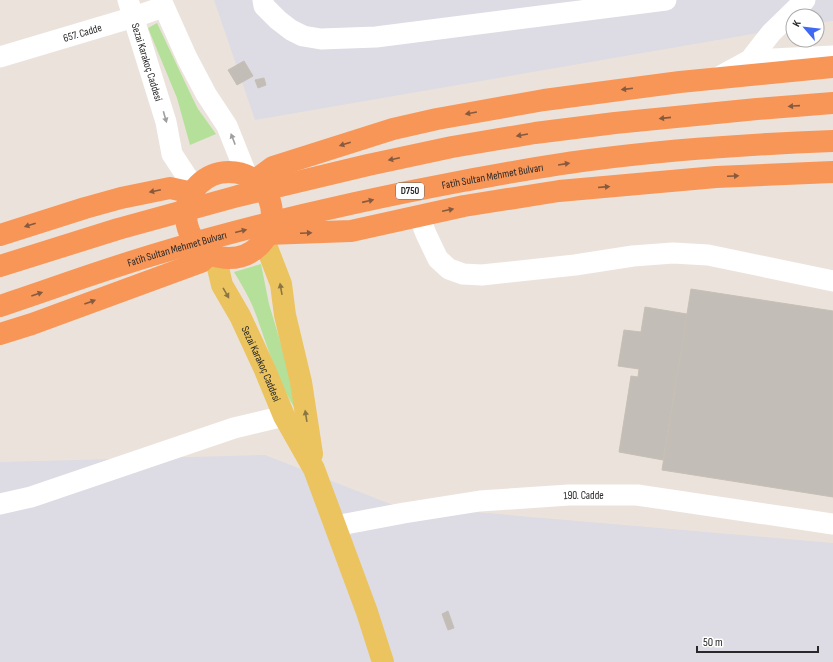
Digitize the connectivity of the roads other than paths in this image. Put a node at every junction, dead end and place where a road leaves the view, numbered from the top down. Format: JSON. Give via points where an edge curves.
{"nodes":[{"id":1,"x":263,"y":0,"type":"edge"},
{"id":2,"x":666,"y":0,"type":"edge"},
{"id":3,"x":805,"y":0,"type":"edge"},
{"id":4,"x":162,"y":3,"type":"edge"},
{"id":5,"x":131,"y":9,"type":"edge"},
{"id":6,"x":833,"y":56,"type":"edge"},
{"id":7,"x":0,"y":57,"type":"edge"},
{"id":8,"x":750,"y":60,"type":"junction"},
{"id":9,"x":833,"y":67,"type":"edge"},
{"id":10,"x":717,"y":78,"type":"junction"},
{"id":11,"x":833,"y":103,"type":"edge"},
{"id":12,"x":833,"y":141,"type":"edge"},
{"id":13,"x":833,"y":172,"type":"edge"},
{"id":14,"x":251,"y":178,"type":"junction"},
{"id":15,"x":194,"y":191,"type":"junction"},
{"id":16,"x":419,"y":216,"type":"junction"},
{"id":17,"x":0,"y":235,"type":"edge"},
{"id":18,"x":265,"y":237,"type":"junction"},
{"id":19,"x":213,"y":254,"type":"junction"},
{"id":20,"x":0,"y":266,"type":"edge"},
{"id":21,"x":833,"y":281,"type":"edge"},
{"id":22,"x":0,"y":306,"type":"edge"},
{"id":23,"x":0,"y":334,"type":"edge"},
{"id":24,"x":284,"y":416,"type":"junction"},
{"id":25,"x":314,"y":469,"type":"junction"},
{"id":26,"x":0,"y":504,"type":"edge"},
{"id":27,"x":833,"y":524,"type":"edge"},
{"id":28,"x":336,"y":526,"type":"junction"},
{"id":29,"x":383,"y":662,"type":"edge"}],
"edges":[{"from":1,"to":2,"type":"street","via":[[264,6],[291,30],[303,36],[321,39],[376,37]]},
{"from":3,"to":8,"type":"street","via":[[771,33]]},
{"from":4,"to":5,"type":"street","name":"657. Cadde"},
{"from":14,"to":4,"type":"street","one_way":true,"via":[[227,126],[187,58]]},
{"from":5,"to":7,"type":"street","name":"657. Cadde"},
{"from":5,"to":15,"type":"street","name":"Sezai Karakoç Caddesi","one_way":true,"via":[[166,122],[172,154]]},
{"from":6,"to":8,"type":"street"},
{"from":8,"to":10,"type":"street"},
{"from":9,"to":10,"type":"highway"},
{"from":10,"to":14,"type":"highway","one_way":true,"via":[[544,100],[437,119],[393,129],[272,167]]},
{"from":11,"to":20,"type":"highway","one_way":true,"via":[[607,124],[452,147],[238,196],[118,229]]},
{"from":22,"to":12,"type":"highway","name":"Fatih Sultan Mehmet Bulvarı","number":"D750","one_way":true,"via":[[162,252],[312,213],[408,192],[597,159],[752,144]]},
{"from":16,"to":13,"type":"highway","one_way":true,"via":[[559,191],[716,177]]},
{"from":14,"to":15,"type":"highway","via":[[230,172],[216,174],[204,180]]},
{"from":14,"to":18,"type":"highway","via":[[264,190],[270,201],[271,222]]},
{"from":15,"to":17,"type":"highway","one_way":true,"via":[[170,188],[121,198]]},
{"from":15,"to":19,"type":"highway","via":[[186,213],[188,226],[194,239],[203,249]]},
{"from":18,"to":16,"type":"highway","one_way":true,"via":[[351,231]]},
{"from":16,"to":21,"type":"street","via":[[438,259],[449,269],[463,274],[482,275],[673,253],[715,257]]},
{"from":18,"to":19,"type":"highway","via":[[254,249],[242,256],[229,258]]},
{"from":25,"to":18,"type":"main road","name":"Sezai Karakoç Caddesi","one_way":true,"via":[[301,382],[289,334],[281,284]]},
{"from":23,"to":19,"type":"highway","one_way":true,"via":[[201,262]]},
{"from":19,"to":24,"type":"main road","name":"Sezai Karakoç Caddesi","one_way":true,"via":[[222,285],[240,316]]},
{"from":24,"to":25,"type":"main road","name":"Sezai Karakoç Caddesi"},
{"from":24,"to":26,"type":"street","via":[[234,428],[38,495]]},
{"from":25,"to":28,"type":"main road","name":"Sezai Karakoç Caddesi"},
{"from":27,"to":28,"type":"street","name":"190. Cadde","via":[[637,495],[569,495],[480,501]]},
{"from":28,"to":29,"type":"main road","name":"Sezai Karakoç Caddesi"}]}
